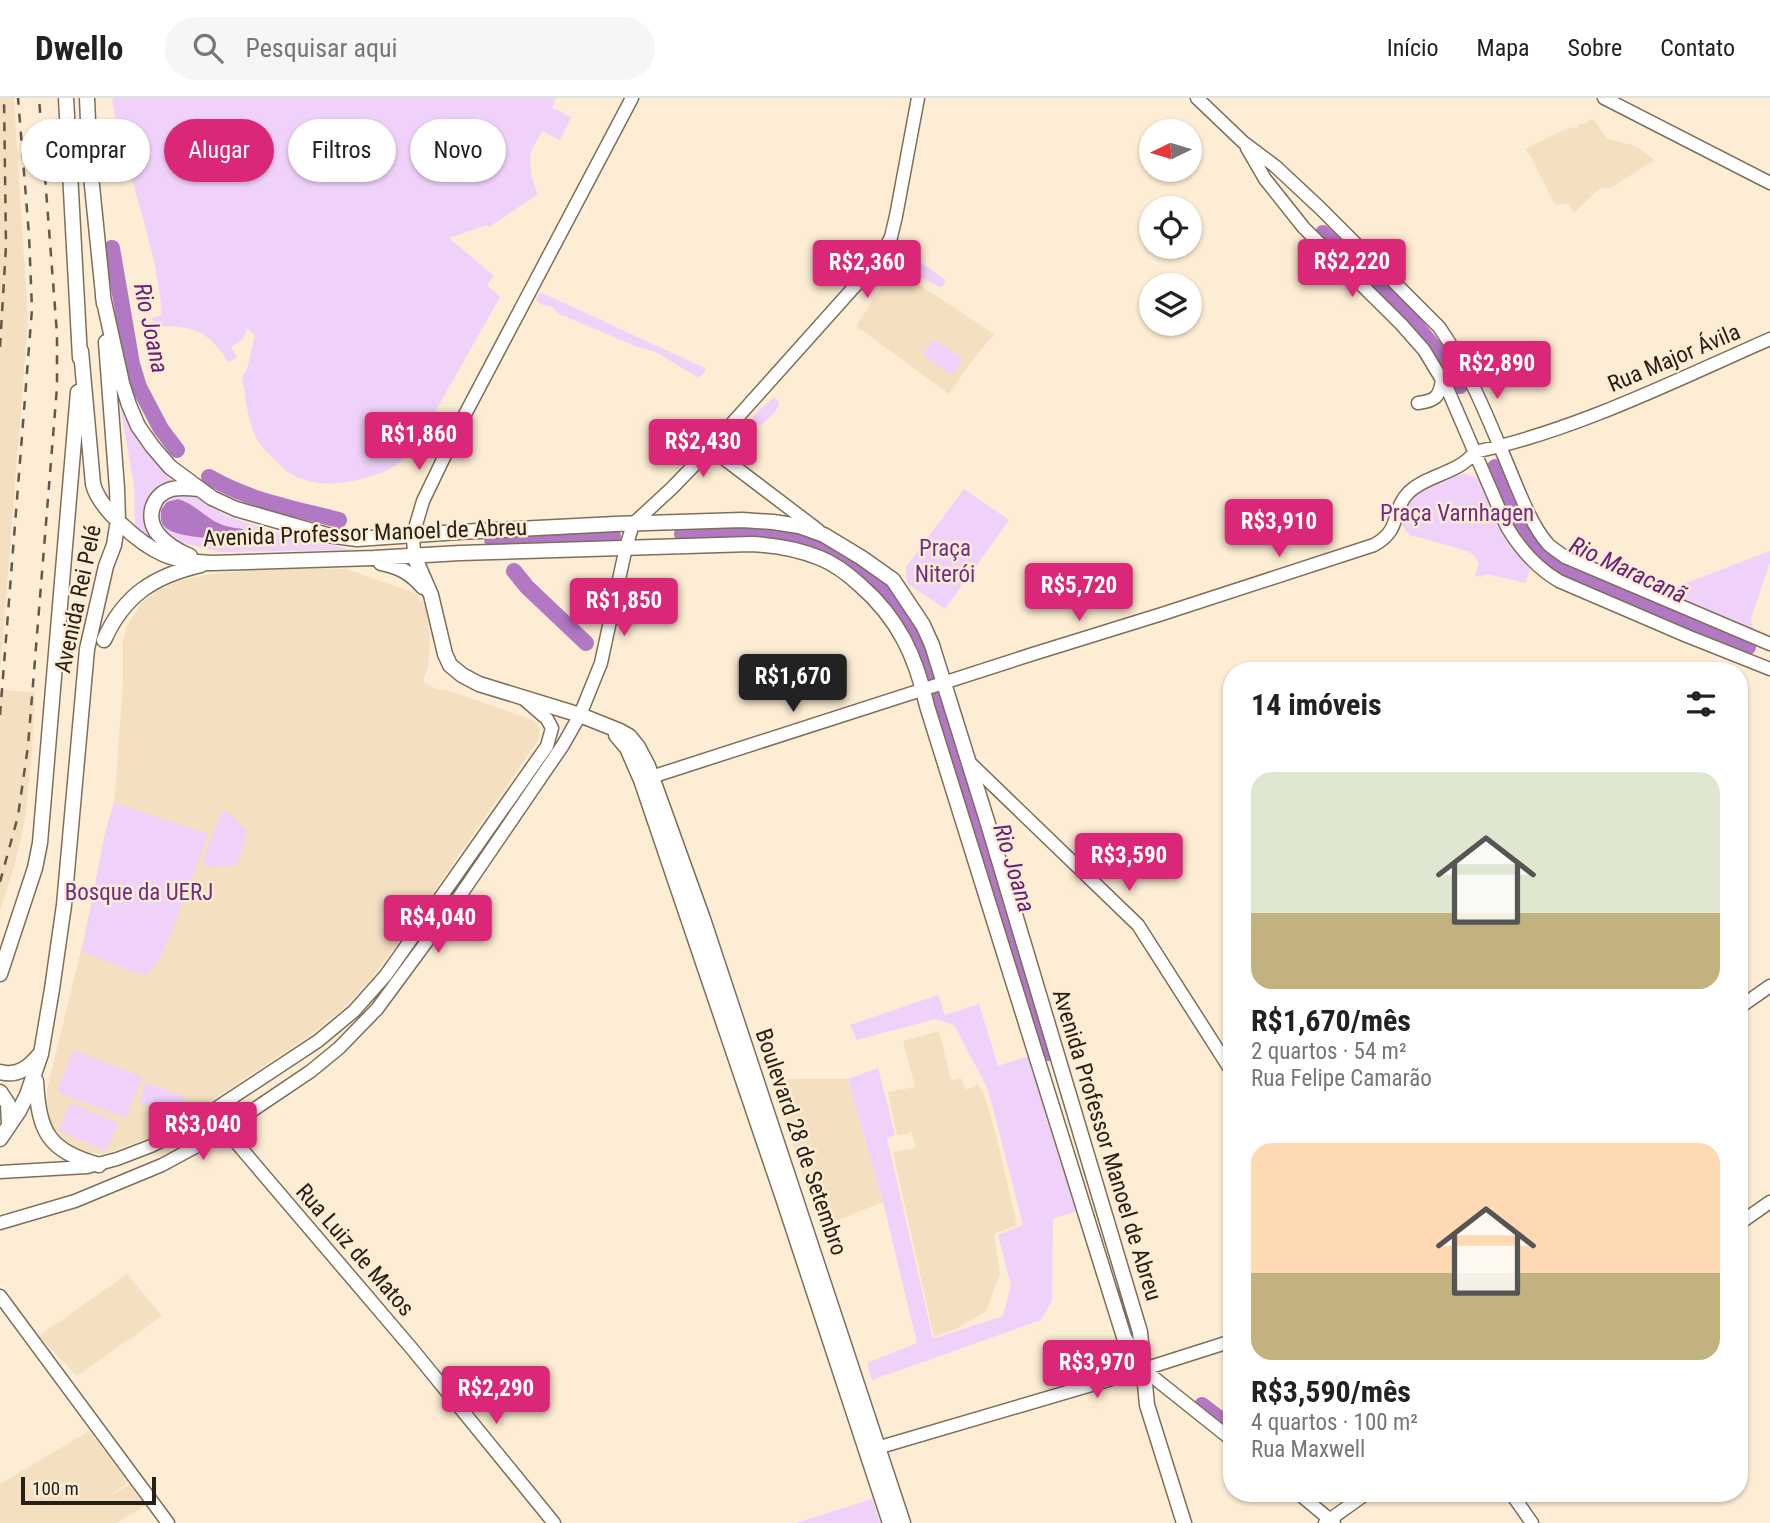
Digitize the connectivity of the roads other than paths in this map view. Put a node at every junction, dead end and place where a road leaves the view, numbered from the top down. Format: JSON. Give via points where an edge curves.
{"nodes":[{"id":1,"x":66,"y":98,"type":"edge"},
{"id":2,"x":87,"y":98,"type":"edge"},
{"id":3,"x":632,"y":98,"type":"edge"},
{"id":4,"x":918,"y":98,"type":"edge"},
{"id":5,"x":1197,"y":98,"type":"edge"},
{"id":6,"x":1604,"y":98,"type":"edge"},
{"id":7,"x":67,"y":119,"type":"edge"},
{"id":8,"x":88,"y":119,"type":"edge"},
{"id":9,"x":1243,"y":142,"type":"junction"},
{"id":10,"x":71,"y":182,"type":"edge"},
{"id":11,"x":92,"y":182,"type":"edge"},
{"id":12,"x":1770,"y":183,"type":"edge"},
{"id":13,"x":103,"y":297,"type":"junction"},
{"id":14,"x":1770,"y":339,"type":"edge"},
{"id":15,"x":81,"y":351,"type":"junction"},
{"id":16,"x":1471,"y":382,"type":"junction"},
{"id":17,"x":1444,"y":384,"type":"junction"},
{"id":18,"x":1418,"y":403,"type":"dead end"},
{"id":19,"x":1500,"y":447,"type":"junction"},
{"id":20,"x":710,"y":448,"type":"junction"},
{"id":21,"x":1475,"y":452,"type":"junction"},
{"id":22,"x":201,"y":489,"type":"junction"},
{"id":23,"x":118,"y":520,"type":"junction"},
{"id":24,"x":633,"y":524,"type":"junction"},
{"id":25,"x":413,"y":535,"type":"junction"},
{"id":26,"x":824,"y":535,"type":"junction"},
{"id":27,"x":626,"y":547,"type":"junction"},
{"id":28,"x":414,"y":556,"type":"junction"},
{"id":29,"x":374,"y":558,"type":"junction"},
{"id":30,"x":212,"y":563,"type":"junction"},
{"id":31,"x":431,"y":595,"type":"junction"},
{"id":32,"x":104,"y":640,"type":"dead end"},
{"id":33,"x":1763,"y":644,"type":"edge"},
{"id":34,"x":1768,"y":666,"type":"edge"},
{"id":35,"x":944,"y":682,"type":"junction"},
{"id":36,"x":923,"y":690,"type":"junction"},
{"id":37,"x":522,"y":697,"type":"junction"},
{"id":38,"x":580,"y":715,"type":"junction"},
{"id":39,"x":969,"y":762,"type":"junction"},
{"id":40,"x":647,"y":778,"type":"junction"},
{"id":41,"x":0,"y":974,"type":"edge"},
{"id":42,"x":1770,"y":986,"type":"edge"},
{"id":43,"x":1748,"y":1001,"type":"edge"},
{"id":44,"x":41,"y":1054,"type":"junction"},
{"id":45,"x":1223,"y":1058,"type":"edge"},
{"id":46,"x":0,"y":1072,"type":"edge"},
{"id":47,"x":35,"y":1073,"type":"junction"},
{"id":48,"x":0,"y":1092,"type":"edge"},
{"id":49,"x":1072,"y":1106,"type":"junction"},
{"id":50,"x":211,"y":1113,"type":"junction"},
{"id":51,"x":1055,"y":1113,"type":"junction"},
{"id":52,"x":225,"y":1131,"type":"junction"},
{"id":53,"x":1079,"y":1131,"type":"junction"},
{"id":54,"x":4,"y":1133,"type":"edge"},
{"id":55,"x":1062,"y":1139,"type":"junction"},
{"id":56,"x":99,"y":1165,"type":"junction"},
{"id":57,"x":3,"y":1173,"type":"edge"},
{"id":58,"x":1770,"y":1202,"type":"edge"},
{"id":59,"x":0,"y":1214,"type":"edge"},
{"id":60,"x":1748,"y":1217,"type":"edge"},
{"id":61,"x":13,"y":1218,"type":"junction"},
{"id":62,"x":0,"y":1223,"type":"edge"},
{"id":63,"x":0,"y":1297,"type":"edge"},
{"id":64,"x":1223,"y":1344,"type":"edge"},
{"id":65,"x":1143,"y":1368,"type":"junction"},
{"id":66,"x":1223,"y":1433,"type":"edge"},
{"id":67,"x":873,"y":1449,"type":"junction"},
{"id":68,"x":1308,"y":1502,"type":"edge"},
{"id":69,"x":1356,"y":1502,"type":"edge"},
{"id":70,"x":1517,"y":1502,"type":"edge"},
{"id":71,"x":1330,"y":1522,"type":"edge"},
{"id":72,"x":168,"y":1523,"type":"edge"},
{"id":73,"x":554,"y":1523,"type":"edge"},
{"id":74,"x":890,"y":1523,"type":"edge"},
{"id":75,"x":904,"y":1523,"type":"edge"},
{"id":76,"x":1184,"y":1523,"type":"edge"},
{"id":77,"x":1532,"y":1523,"type":"edge"}],
"edges":[{"from":1,"to":7,"type":"main road","name":"Avenida Rei Pelé"},
{"from":2,"to":8,"type":"main road","name":"Avenida Rei Pelé"},
{"from":3,"to":25,"type":"main road","via":[[461,422]]},
{"from":4,"to":20,"type":"main road","via":[[894,227],[881,257]]},
{"from":5,"to":9,"type":"main road"},
{"from":6,"to":12,"type":"main road"},
{"from":9,"to":16,"type":"main road","via":[[1320,208],[1439,327]]},
{"from":9,"to":17,"type":"main road","via":[[1289,210],[1401,324],[1424,350]]},
{"from":10,"to":15,"type":"main road","name":"Avenida Rei Pelé"},
{"from":11,"to":13,"type":"main road","name":"Avenida Rei Pelé"},
{"from":13,"to":22,"type":"main road","name":"Avenida Professor Manoel de Abreu","via":[[122,383],[138,426],[170,467]]},
{"from":13,"to":23,"type":"main road","name":"Avenida Rei Pelé"},
{"from":14,"to":19,"type":"main road","name":"Rua Major Ávila","via":[[1605,410]]},
{"from":15,"to":23,"type":"main road","name":"Avenida Professor Manoel de Abreu","via":[[95,490]]},
{"from":15,"to":41,"type":"main road","name":"Avenida Rei Pelé","via":[[40,843]]},
{"from":16,"to":17,"type":"main road","via":[[1464,396]]},
{"from":16,"to":19,"type":"main road"},
{"from":17,"to":18,"type":"main road","via":[[1429,402]]},
{"from":17,"to":21,"type":"main road"},
{"from":19,"to":21,"type":"main road","name":"Rua Major Ávila"},
{"from":19,"to":33,"type":"main road","via":[[1538,530],[1565,557]]},
{"from":20,"to":24,"type":"main road"},
{"from":20,"to":26,"type":"main road"},
{"from":21,"to":34,"type":"main road","via":[[1507,527],[1545,572],[1644,618]]},
{"from":21,"to":35,"type":"main road","via":[[1461,466],[1416,486],[1400,506],[1387,538],[1374,545]]},
{"from":22,"to":25,"type":"main road","name":"Avenida Professor Manoel de Abreu","via":[[236,509],[327,535],[357,539]]},
{"from":22,"to":30,"type":"main road","via":[[169,490],[160,495],[151,518],[158,534],[171,545]]},
{"from":23,"to":30,"type":"main road","name":"Avenida Professor Manoel de Abreu","via":[[162,554]]},
{"from":23,"to":44,"type":"main road","name":"Avenida Rei Pelé","via":[[88,649],[64,905]]},
{"from":24,"to":25,"type":"main road","name":"Avenida Professor Manoel de Abreu"},
{"from":24,"to":26,"type":"main road","name":"Avenida Professor Manoel de Abreu","via":[[752,521],[799,526]]},
{"from":24,"to":27,"type":"main road"},
{"from":25,"to":28,"type":"main road"},
{"from":26,"to":35,"type":"main road","name":"Avenida Professor Manoel de Abreu","via":[[893,580],[923,625]]},
{"from":27,"to":28,"type":"main road","name":"Avenida Professor Manoel de Abreu"},
{"from":27,"to":36,"type":"main road","name":"Avenida Professor Manoel de Abreu","via":[[774,545],[822,558],[849,575],[891,617],[909,647]]},
{"from":27,"to":38,"type":"main road","via":[[601,663]]},
{"from":28,"to":29,"type":"main road","name":"Avenida Professor Manoel de Abreu"},
{"from":28,"to":31,"type":"main road","name":"Boulevard 28 de Setembro"},
{"from":29,"to":30,"type":"main road","name":"Avenida Professor Manoel de Abreu"},
{"from":29,"to":31,"type":"main road","via":[[402,568]]},
{"from":30,"to":32,"type":"main road","via":[[165,576],[140,591],[122,608]]},
{"from":31,"to":37,"type":"main road","name":"Boulevard 28 de Setembro","via":[[450,665],[479,684]]},
{"from":33,"to":34,"type":"main road"},
{"from":35,"to":36,"type":"main road"},
{"from":35,"to":39,"type":"main road","name":"Avenida Professor Manoel de Abreu"},
{"from":36,"to":40,"type":"main road"},
{"from":36,"to":51,"type":"main road","name":"Avenida Professor Manoel de Abreu"},
{"from":37,"to":38,"type":"main road","name":"Boulevard 28 de Setembro"},
{"from":37,"to":50,"type":"main road","via":[[552,728],[547,746],[386,975],[354,1011],[318,1041]]},
{"from":38,"to":40,"type":"main road","name":"Boulevard 28 de Setembro","via":[[629,736],[638,747]]},
{"from":38,"to":52,"type":"main road","via":[[453,906],[377,1009],[312,1071]]},
{"from":39,"to":45,"type":"main road","via":[[1138,925]]},
{"from":39,"to":49,"type":"main road","name":"Avenida Professor Manoel de Abreu"},
{"from":40,"to":67,"type":"main road","name":"Boulevard 28 de Setembro","via":[[703,919]]},
{"from":42,"to":43,"type":"main road"},
{"from":44,"to":46,"type":"main road","via":[[24,1069]]},
{"from":44,"to":47,"type":"main road","name":"Avenida Rei Pelé"},
{"from":47,"to":54,"type":"main road","name":"Avenida Rei Pelé"},
{"from":47,"to":56,"type":"main road","via":[[39,1117],[49,1137],[68,1153]]},
{"from":48,"to":54,"type":"main road","via":[[8,1104]]},
{"from":49,"to":51,"type":"main road"},
{"from":49,"to":53,"type":"main road","name":"Avenida Professor Manoel de Abreu"},
{"from":50,"to":52,"type":"main road","name":"Rua Luiz de Matos"},
{"from":50,"to":56,"type":"main road","via":[[162,1142]]},
{"from":51,"to":55,"type":"main road","name":"Avenida Professor Manoel de Abreu"},
{"from":52,"to":61,"type":"main road","via":[[124,1182]]},
{"from":52,"to":73,"type":"main road","name":"Rua Luiz de Matos"},
{"from":53,"to":55,"type":"main road","via":[[1069,1131]]},
{"from":53,"to":65,"type":"main road","name":"Avenida Professor Manoel de Abreu","via":[[1140,1332]]},
{"from":55,"to":65,"type":"main road","name":"Avenida Professor Manoel de Abreu","via":[[1125,1337]]},
{"from":56,"to":57,"type":"main road"},
{"from":58,"to":60,"type":"main road"},
{"from":59,"to":61,"type":"main road"},
{"from":61,"to":62,"type":"main road"},
{"from":63,"to":72,"type":"main road"},
{"from":64,"to":65,"type":"main road"},
{"from":65,"to":66,"type":"main road"},
{"from":65,"to":67,"type":"main road"},
{"from":65,"to":76,"type":"main road","via":[[1147,1405]]},
{"from":67,"to":74,"type":"main road","name":"Boulevard 28 de Setembro"},
{"from":67,"to":75,"type":"main road","name":"Boulevard 28 de Setembro"},
{"from":68,"to":71,"type":"main road"},
{"from":69,"to":71,"type":"main road"},
{"from":70,"to":77,"type":"main road"}]}
